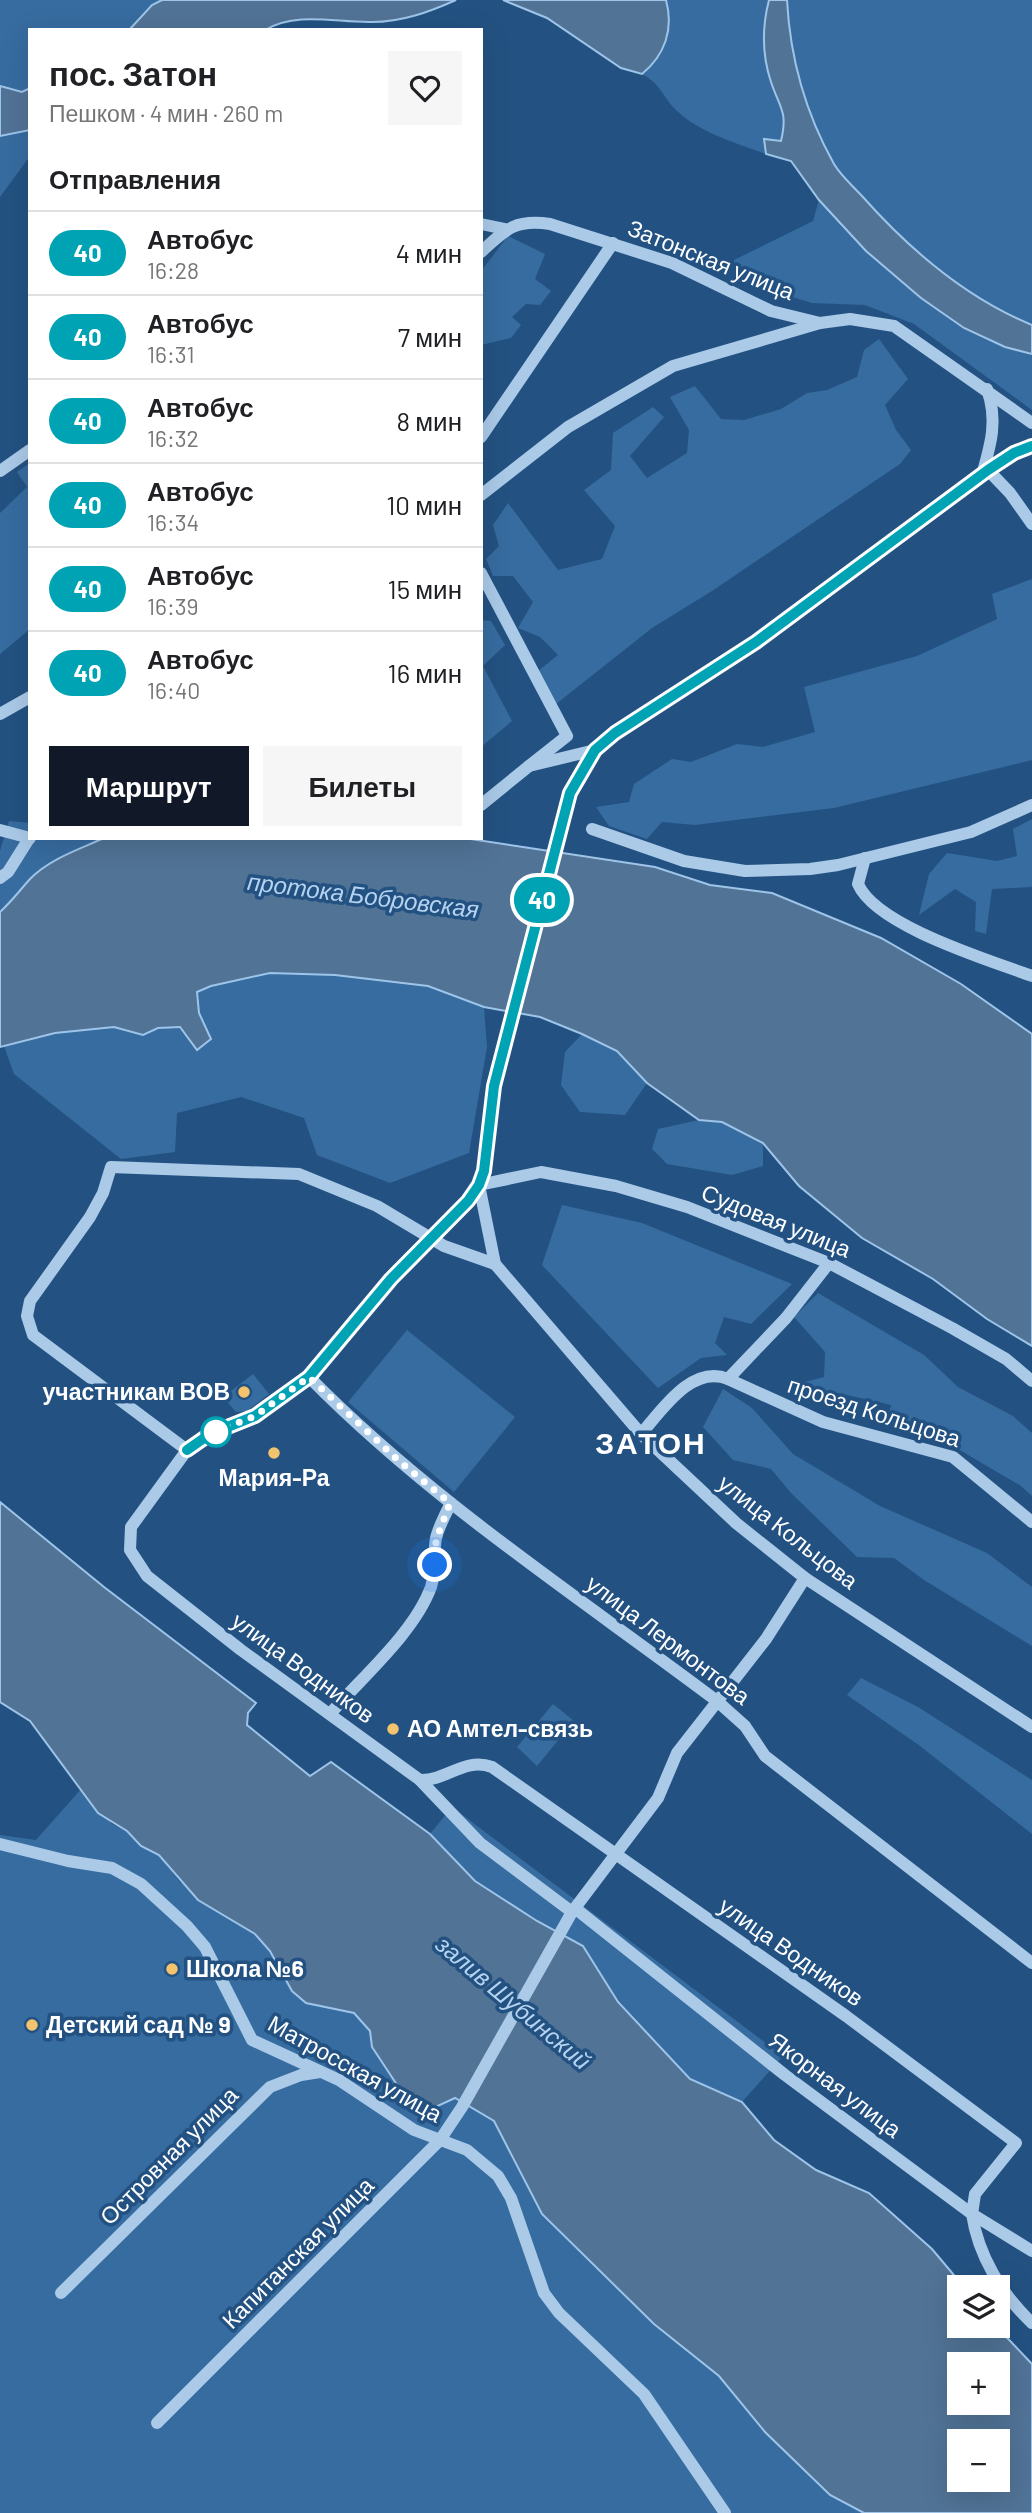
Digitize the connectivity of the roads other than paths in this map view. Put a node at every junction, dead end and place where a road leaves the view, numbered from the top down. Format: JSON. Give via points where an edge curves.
{"nodes":[{"id":1,"x":483,"y":224,"type":"edge"},
{"id":2,"x":505,"y":229,"type":"junction"},
{"id":3,"x":613,"y":243,"type":"junction"},
{"id":4,"x":483,"y":250,"type":"edge"},
{"id":5,"x":820,"y":323,"type":"junction"},
{"id":6,"x":987,"y":389,"type":"junction"},
{"id":7,"x":1032,"y":423,"type":"edge"},
{"id":8,"x":483,"y":434,"type":"edge"},
{"id":9,"x":1032,"y":446,"type":"edge"},
{"id":10,"x":28,"y":451,"type":"edge"},
{"id":11,"x":0,"y":471,"type":"edge"},
{"id":12,"x":985,"y":473,"type":"junction"},
{"id":13,"x":483,"y":493,"type":"edge"},
{"id":14,"x":1032,"y":524,"type":"edge"},
{"id":15,"x":483,"y":577,"type":"edge"},
{"id":16,"x":28,"y":698,"type":"edge"},
{"id":17,"x":0,"y":714,"type":"edge"},
{"id":18,"x":595,"y":750,"type":"junction"},
{"id":19,"x":529,"y":766,"type":"junction"},
{"id":20,"x":483,"y":803,"type":"edge"},
{"id":21,"x":1032,"y":805,"type":"edge"},
{"id":22,"x":592,"y":829,"type":"dead end"},
{"id":23,"x":0,"y":830,"type":"edge"},
{"id":24,"x":28,"y":837,"type":"edge"},
{"id":25,"x":29,"y":840,"type":"edge"},
{"id":26,"x":865,"y":858,"type":"junction"},
{"id":27,"x":0,"y":878,"type":"edge"},
{"id":28,"x":1032,"y":976,"type":"edge"},
{"id":29,"x":479,"y":1185,"type":"junction"},
{"id":30,"x":430,"y":1238,"type":"junction"},
{"id":31,"x":829,"y":1263,"type":"junction"},
{"id":32,"x":495,"y":1264,"type":"junction"},
{"id":33,"x":309,"y":1377,"type":"junction"},
{"id":34,"x":729,"y":1379,"type":"junction"},
{"id":35,"x":1032,"y":1381,"type":"edge"},
{"id":36,"x":641,"y":1434,"type":"junction"},
{"id":37,"x":187,"y":1450,"type":"junction"},
{"id":38,"x":450,"y":1503,"type":"junction"},
{"id":39,"x":1032,"y":1522,"type":"edge"},
{"id":40,"x":805,"y":1578,"type":"junction"},
{"id":41,"x":717,"y":1701,"type":"junction"},
{"id":42,"x":330,"y":1714,"type":"junction"},
{"id":43,"x":1032,"y":1727,"type":"edge"},
{"id":44,"x":420,"y":1780,"type":"junction"},
{"id":45,"x":0,"y":1844,"type":"edge"},
{"id":46,"x":616,"y":1854,"type":"junction"},
{"id":47,"x":574,"y":1911,"type":"junction"},
{"id":48,"x":1032,"y":1963,"type":"edge"},
{"id":49,"x":320,"y":2072,"type":"junction"},
{"id":50,"x":440,"y":2140,"type":"junction"},
{"id":51,"x":972,"y":2214,"type":"junction"},
{"id":52,"x":1032,"y":2251,"type":"edge"},
{"id":53,"x":61,"y":2293,"type":"dead end"},
{"id":54,"x":1032,"y":2323,"type":"edge"},
{"id":55,"x":157,"y":2423,"type":"dead end"},
{"id":56,"x":725,"y":2513,"type":"edge"}],
"edges":[{"from":1,"to":2,"type":"street"},
{"from":2,"to":3,"type":"street","name":"Затонская улица","via":[[532,222]]},
{"from":2,"to":4,"type":"street"},
{"from":3,"to":5,"type":"street","name":"Затонская улица","via":[[672,263],[771,311]]},
{"from":3,"to":8,"type":"street"},
{"from":5,"to":6,"type":"street","name":"Затонская улица","via":[[850,319],[894,326]]},
{"from":5,"to":13,"type":"street","via":[[673,366],[568,427]]},
{"from":6,"to":7,"type":"street","name":"Затонская улица"},
{"from":6,"to":12,"type":"street","via":[[994,409]]},
{"from":9,"to":12,"type":"street"},
{"from":10,"to":11,"type":"street"},
{"from":12,"to":14,"type":"street","via":[[1010,493]]},
{"from":12,"to":18,"type":"street","via":[[808,606]]},
{"from":15,"to":19,"type":"street","via":[[567,736]]},
{"from":16,"to":17,"type":"street"},
{"from":18,"to":19,"type":"street"},
{"from":18,"to":29,"type":"street","via":[[570,793],[563,818],[494,1086]]},
{"from":19,"to":20,"type":"street"},
{"from":21,"to":26,"type":"street","via":[[971,832]]},
{"from":22,"to":26,"type":"street","via":[[684,861],[745,871],[810,869]]},
{"from":23,"to":24,"type":"street"},
{"from":25,"to":27,"type":"street"},
{"from":26,"to":28,"type":"street","via":[[858,884],[876,908],[947,944]]},
{"from":29,"to":30,"type":"street"},
{"from":29,"to":31,"type":"street","name":"Судовая улица","via":[[541,1172],[616,1186],[687,1207]]},
{"from":29,"to":32,"type":"street","name":"улица Кольцова"},
{"from":30,"to":32,"type":"street"},
{"from":30,"to":33,"type":"street"},
{"from":30,"to":37,"type":"street","via":[[377,1206],[299,1174],[111,1167],[90,1217],[30,1301],[29,1326],[33,1335]]},
{"from":31,"to":34,"type":"street"},
{"from":31,"to":35,"type":"street","name":"Судовая улица","via":[[1006,1359]]},
{"from":32,"to":36,"type":"street","name":"улица Кольцова"},
{"from":33,"to":37,"type":"street","via":[[255,1416],[210,1434]]},
{"from":33,"to":38,"type":"street","name":"улица Лермонтова"},
{"from":34,"to":36,"type":"street","name":"проезд Кольцова","via":[[706,1376],[692,1383]]},
{"from":34,"to":39,"type":"street","name":"проезд Кольцова","via":[[823,1422],[953,1457]]},
{"from":36,"to":40,"type":"street","name":"улица Кольцова","via":[[736,1523]]},
{"from":37,"to":42,"type":"street","name":"улица Водников","via":[[131,1527],[128,1539],[136,1564],[231,1642]]},
{"from":38,"to":41,"type":"street","name":"улица Лермонтова"},
{"from":38,"to":42,"type":"street","via":[[436,1540],[432,1584],[424,1602],[388,1654]]},
{"from":40,"to":41,"type":"street","name":"Капитанская улица","via":[[766,1639]]},
{"from":40,"to":43,"type":"street","name":"улица Кольцова"},
{"from":41,"to":46,"type":"street","name":"Капитанская улица","via":[[677,1753],[658,1798]]},
{"from":41,"to":48,"type":"street","name":"улица Лермонтова","via":[[745,1726],[765,1756]]},
{"from":42,"to":44,"type":"street","name":"улица Водников"},
{"from":44,"to":46,"type":"street","name":"улица Водников","via":[[440,1778],[468,1764],[492,1767]]},
{"from":44,"to":47,"type":"street","name":"Якорная улица","via":[[480,1843]]},
{"from":45,"to":49,"type":"street","name":"Матросская улица","via":[[112,1868],[141,1884],[205,1948],[252,2040]]},
{"from":46,"to":47,"type":"street","name":"Капитанская улица"},
{"from":46,"to":51,"type":"street","name":"улица Водников","via":[[1016,2143],[975,2194]]},
{"from":47,"to":50,"type":"street","name":"Капитанская улица"},
{"from":47,"to":51,"type":"street","name":"Якорная улица"},
{"from":49,"to":50,"type":"street","name":"Матросская улица","via":[[414,2130]]},
{"from":49,"to":53,"type":"street","name":"Островная улица","via":[[270,2087]]},
{"from":50,"to":55,"type":"street","name":"Капитанская улица"},
{"from":50,"to":56,"type":"street","name":"Матросская улица","via":[[467,2150],[498,2176],[511,2198],[544,2292],[559,2313],[644,2394]]},
{"from":51,"to":52,"type":"street","name":"Якорная улица"},
{"from":51,"to":54,"type":"street","via":[[1000,2287]]}]}
